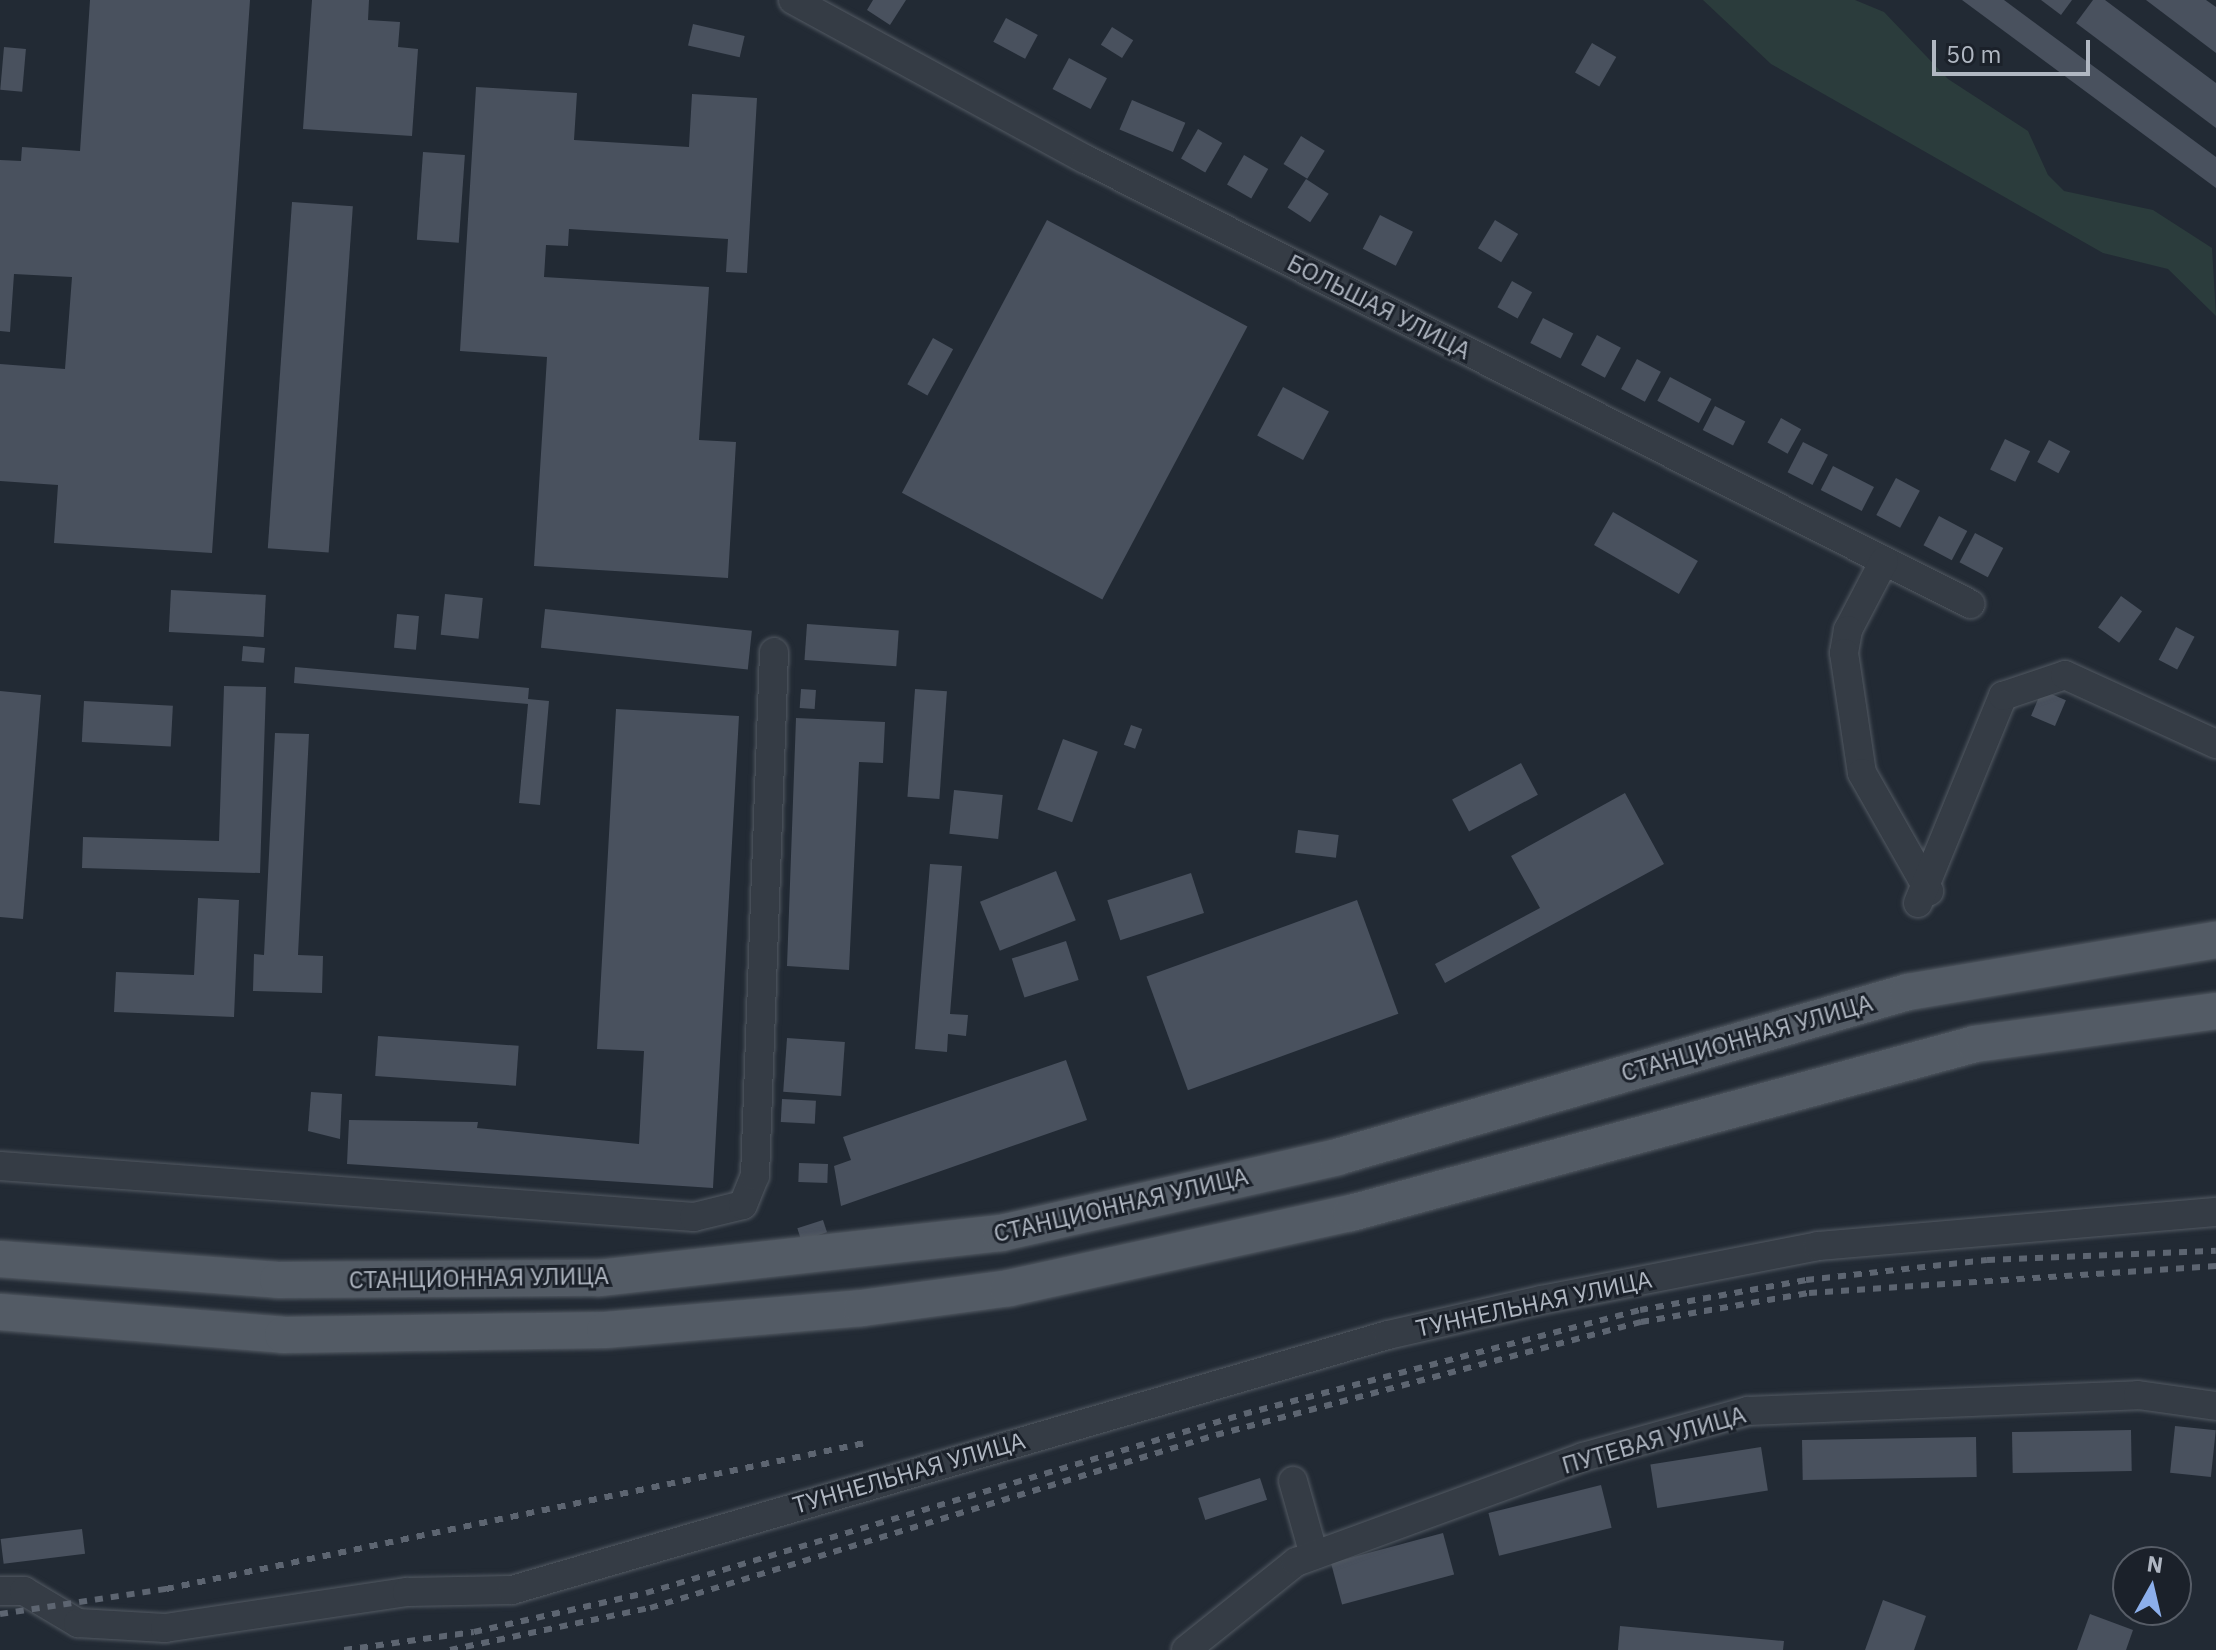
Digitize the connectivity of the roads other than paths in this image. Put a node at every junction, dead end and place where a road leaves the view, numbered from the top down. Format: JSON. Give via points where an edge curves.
{"nodes":[{"id":1,"x":793,"y":0,"type":"edge"},
{"id":2,"x":1884,"y":561,"type":"junction"},
{"id":3,"x":1970,"y":604,"type":"dead end"},
{"id":4,"x":774,"y":652,"type":"dead end"},
{"id":5,"x":2216,"y":744,"type":"edge"},
{"id":6,"x":2216,"y":940,"type":"edge"},
{"id":7,"x":2216,"y":1011,"type":"edge"},
{"id":8,"x":0,"y":1166,"type":"edge"},
{"id":9,"x":2216,"y":1212,"type":"edge"},
{"id":10,"x":0,"y":1259,"type":"edge"},
{"id":11,"x":0,"y":1312,"type":"edge"},
{"id":12,"x":2216,"y":1406,"type":"edge"},
{"id":13,"x":1293,"y":1481,"type":"dead end"},
{"id":14,"x":1314,"y":1555,"type":"junction"},
{"id":15,"x":0,"y":1591,"type":"edge"},
{"id":16,"x":1186,"y":1650,"type":"edge"}],
"edges":[{"from":1,"to":2,"type":"street","name":"БОЛЬШАЯ УЛИЦА","via":[[1085,159]]},
{"from":2,"to":3,"type":"street","name":"БОЛЬШАЯ УЛИЦА"},
{"from":2,"to":5,"type":"street","via":[[1848,630],[1844,653],[1862,773],[1923,897],[2003,696],[2065,675]]},
{"from":4,"to":8,"type":"street","via":[[755,1176],[743,1205],[694,1217]]},
{"from":6,"to":10,"type":"main road","name":"СТАНЦИОННАЯ УЛИЦА","via":[[1908,992],[1337,1157],[1001,1233],[599,1278],[278,1280]]},
{"from":7,"to":11,"type":"main road","via":[[1975,1044],[1351,1213],[1009,1288],[862,1308],[605,1330],[283,1335]]},
{"from":9,"to":15,"type":"street","name":"ТУННЕЛЬНАЯ УЛИЦА","via":[[1818,1246],[1388,1335],[512,1590],[407,1592],[165,1628],[78,1623],[24,1591]]},
{"from":12,"to":14,"type":"street","name":"ПУТЕВАЯ УЛИЦА","via":[[2138,1395],[1748,1411],[1583,1457]]},
{"from":13,"to":14,"type":"street"},
{"from":14,"to":16,"type":"street","name":"ПУТЕВАЯ УЛИЦА","via":[[1296,1562]]}]}
